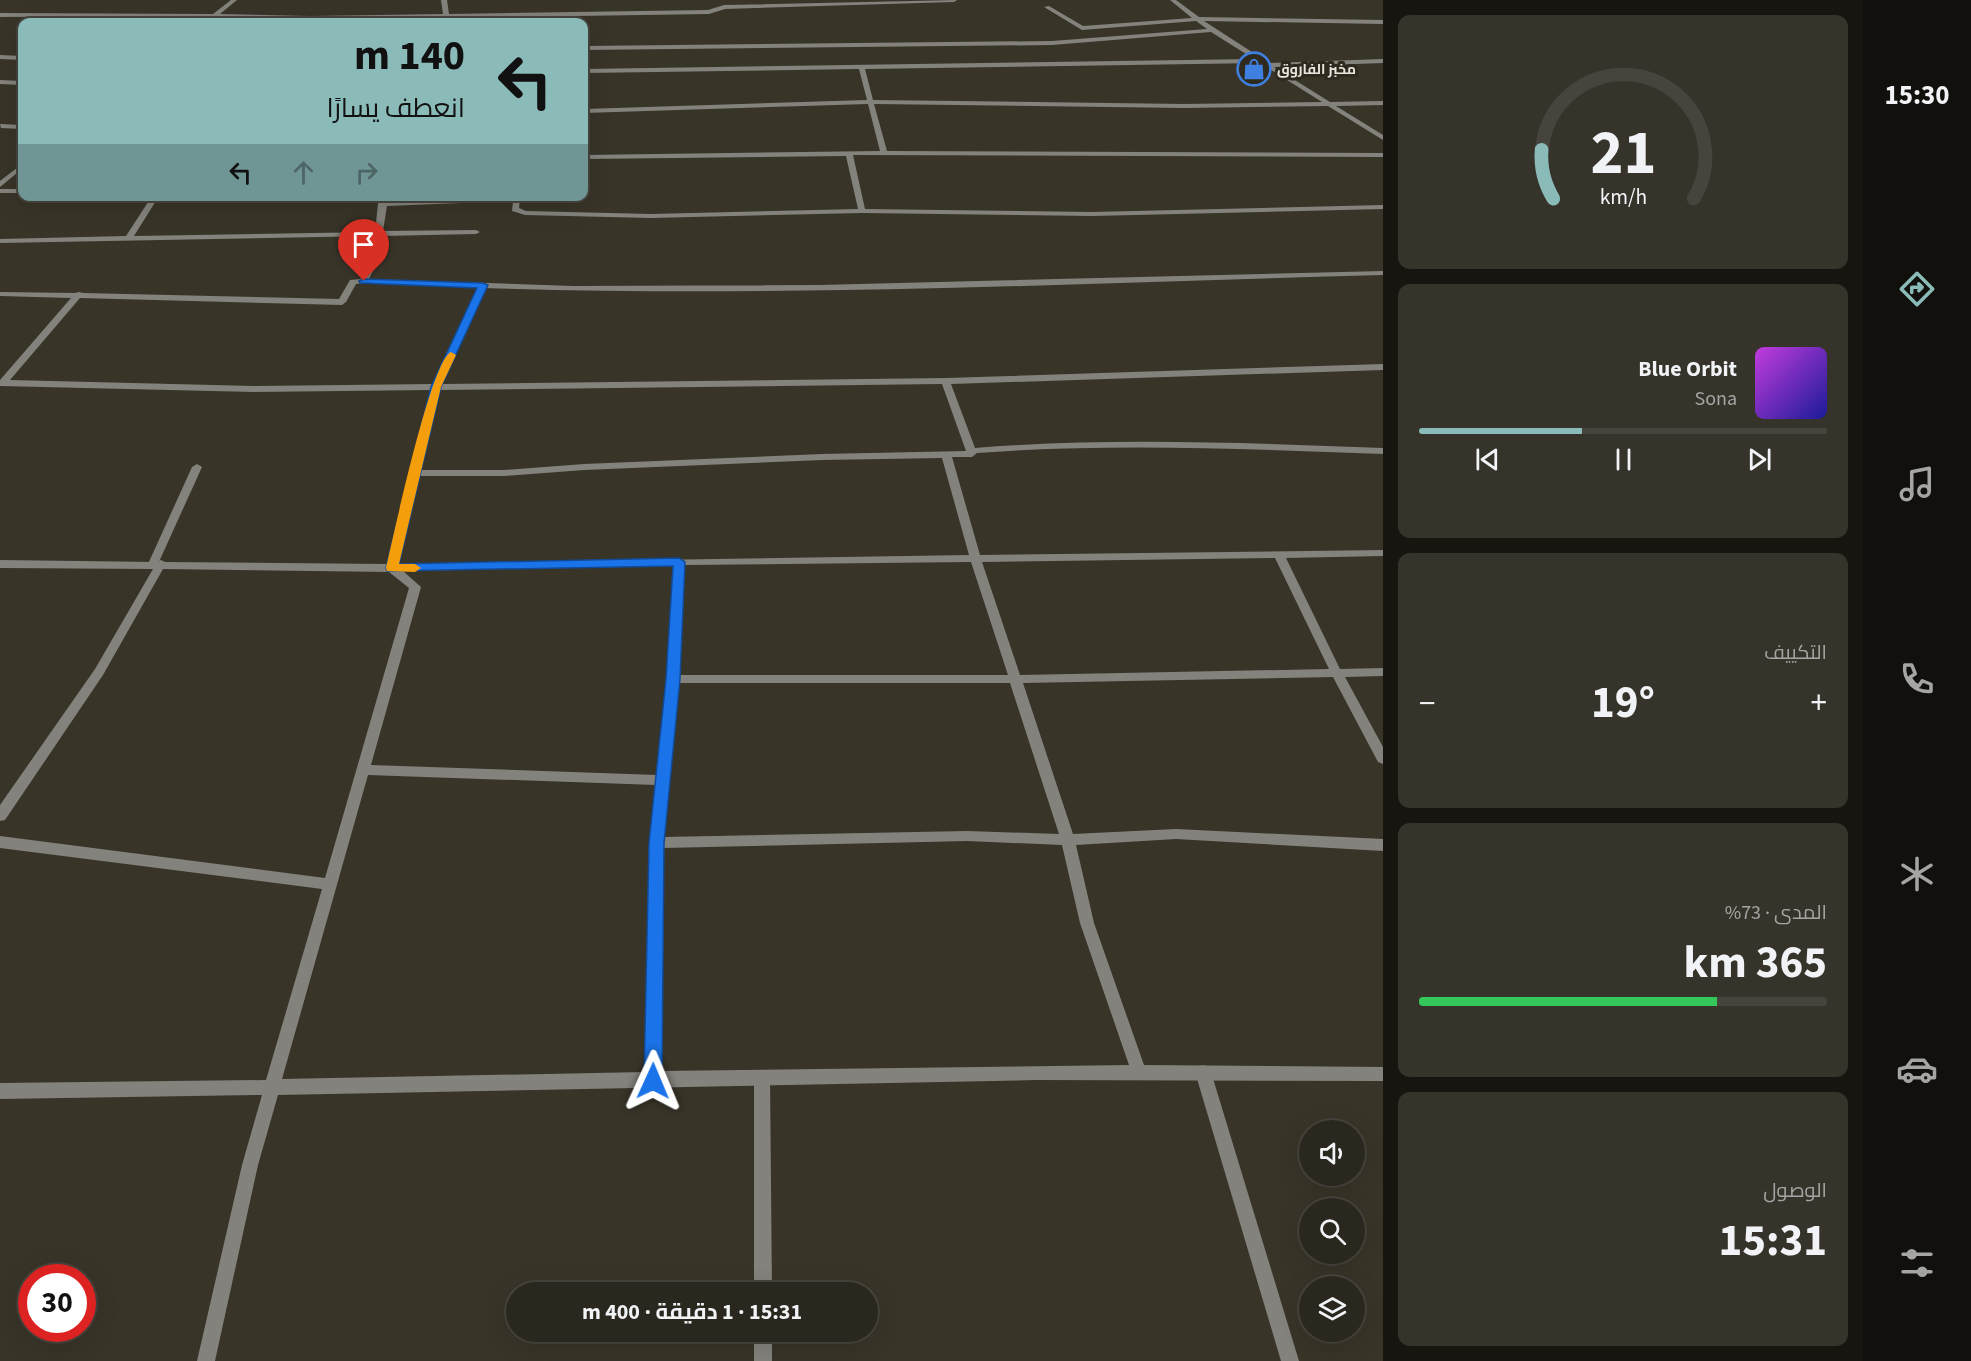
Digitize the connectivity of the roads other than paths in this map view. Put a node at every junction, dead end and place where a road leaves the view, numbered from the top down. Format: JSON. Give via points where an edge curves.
{"nodes":[{"id":1,"x":234,"y":0,"type":"edge"},
{"id":2,"x":444,"y":0,"type":"edge"},
{"id":3,"x":954,"y":0,"type":"edge"},
{"id":4,"x":1173,"y":0,"type":"edge"},
{"id":5,"x":896,"y":1,"type":"edge"},
{"id":6,"x":724,"y":4,"type":"edge"},
{"id":7,"x":1047,"y":7,"type":"dead end"},
{"id":8,"x":75,"y":14,"type":"junction"},
{"id":9,"x":0,"y":15,"type":"edge"},
{"id":10,"x":215,"y":16,"type":"junction"},
{"id":11,"x":446,"y":16,"type":"junction"},
{"id":12,"x":82,"y":18,"type":"edge"},
{"id":13,"x":211,"y":18,"type":"edge"},
{"id":14,"x":1196,"y":19,"type":"junction"},
{"id":15,"x":1383,"y":22,"type":"edge"},
{"id":16,"x":1212,"y":30,"type":"junction"},
{"id":17,"x":588,"y":48,"type":"edge"},
{"id":18,"x":0,"y":57,"type":"edge"},
{"id":19,"x":18,"y":58,"type":"edge"},
{"id":20,"x":1383,"y":62,"type":"edge"},
{"id":21,"x":1262,"y":63,"type":"junction"},
{"id":22,"x":862,"y":69,"type":"junction"},
{"id":23,"x":588,"y":71,"type":"edge"},
{"id":24,"x":0,"y":82,"type":"edge"},
{"id":25,"x":18,"y":83,"type":"edge"},
{"id":26,"x":870,"y":102,"type":"junction"},
{"id":27,"x":1327,"y":103,"type":"junction"},
{"id":28,"x":1383,"y":103,"type":"edge"},
{"id":29,"x":588,"y":111,"type":"edge"},
{"id":30,"x":0,"y":127,"type":"edge"},
{"id":31,"x":18,"y":127,"type":"edge"},
{"id":32,"x":1383,"y":138,"type":"edge"},
{"id":33,"x":849,"y":153,"type":"junction"},
{"id":34,"x":884,"y":153,"type":"junction"},
{"id":35,"x":1383,"y":155,"type":"edge"},
{"id":36,"x":588,"y":157,"type":"edge"},
{"id":37,"x":18,"y":169,"type":"edge"},
{"id":38,"x":0,"y":185,"type":"edge"},
{"id":39,"x":0,"y":191,"type":"edge"},
{"id":40,"x":18,"y":191,"type":"edge"},
{"id":41,"x":153,"y":201,"type":"edge"},
{"id":42,"x":383,"y":201,"type":"edge"},
{"id":43,"x":517,"y":201,"type":"edge"},
{"id":44,"x":1383,"y":207,"type":"edge"},
{"id":45,"x":861,"y":211,"type":"junction"},
{"id":46,"x":476,"y":232,"type":"dead end"},
{"id":47,"x":379,"y":234,"type":"junction"},
{"id":48,"x":128,"y":239,"type":"junction"},
{"id":49,"x":0,"y":241,"type":"edge"},
{"id":50,"x":1383,"y":273,"type":"edge"},
{"id":51,"x":364,"y":281,"type":"junction"},
{"id":52,"x":483,"y":285,"type":"junction"},
{"id":53,"x":0,"y":294,"type":"edge"},
{"id":54,"x":79,"y":294,"type":"junction"},
{"id":55,"x":1383,"y":368,"type":"edge"},
{"id":56,"x":946,"y":381,"type":"junction"},
{"id":57,"x":2,"y":383,"type":"edge"},
{"id":58,"x":436,"y":387,"type":"junction"},
{"id":59,"x":971,"y":451,"type":"junction"},
{"id":60,"x":1383,"y":451,"type":"edge"},
{"id":61,"x":946,"y":454,"type":"junction"},
{"id":62,"x":197,"y":467,"type":"dead end"},
{"id":63,"x":415,"y":473,"type":"junction"},
{"id":64,"x":1383,"y":553,"type":"edge"},
{"id":65,"x":1279,"y":554,"type":"junction"},
{"id":66,"x":975,"y":557,"type":"junction"},
{"id":67,"x":679,"y":562,"type":"junction"},
{"id":68,"x":0,"y":564,"type":"edge"},
{"id":69,"x":157,"y":564,"type":"junction"},
{"id":70,"x":392,"y":568,"type":"junction"},
{"id":71,"x":1383,"y":672,"type":"edge"},
{"id":72,"x":1336,"y":674,"type":"junction"},
{"id":73,"x":673,"y":679,"type":"junction"},
{"id":74,"x":1014,"y":679,"type":"junction"},
{"id":75,"x":1383,"y":759,"type":"edge"},
{"id":76,"x":362,"y":770,"type":"junction"},
{"id":77,"x":663,"y":780,"type":"junction"},
{"id":78,"x":0,"y":816,"type":"edge"},
{"id":79,"x":1068,"y":840,"type":"junction"},
{"id":80,"x":0,"y":842,"type":"edge"},
{"id":81,"x":657,"y":843,"type":"junction"},
{"id":82,"x":1383,"y":845,"type":"edge"},
{"id":83,"x":330,"y":884,"type":"junction"},
{"id":84,"x":1139,"y":1072,"type":"junction"},
{"id":85,"x":1203,"y":1072,"type":"junction"},
{"id":86,"x":1383,"y":1074,"type":"edge"},
{"id":87,"x":762,"y":1078,"type":"junction"},
{"id":88,"x":653,"y":1081,"type":"junction"},
{"id":89,"x":271,"y":1089,"type":"junction"},
{"id":90,"x":0,"y":1091,"type":"edge"},
{"id":91,"x":763,"y":1282,"type":"edge"},
{"id":92,"x":763,"y":1342,"type":"edge"},
{"id":93,"x":206,"y":1361,"type":"edge"},
{"id":94,"x":763,"y":1361,"type":"edge"},
{"id":95,"x":1290,"y":1361,"type":"edge"}],
"edges":[{"from":1,"to":10,"type":"street"},
{"from":2,"to":11,"type":"street"},
{"from":3,"to":5,"type":"street"},
{"from":4,"to":14,"type":"street"},
{"from":5,"to":6,"type":"street"},
{"from":6,"to":11,"type":"street","via":[[709,12],[564,10]]},
{"from":7,"to":14,"type":"street","via":[[1082,27]]},
{"from":8,"to":9,"type":"street"},
{"from":8,"to":10,"type":"street"},
{"from":8,"to":12,"type":"street"},
{"from":10,"to":11,"type":"street"},
{"from":10,"to":13,"type":"street"},
{"from":14,"to":15,"type":"street"},
{"from":14,"to":16,"type":"street"},
{"from":16,"to":17,"type":"street","via":[[1052,43]]},
{"from":16,"to":21,"type":"street"},
{"from":18,"to":19,"type":"street"},
{"from":20,"to":21,"type":"street"},
{"from":21,"to":22,"type":"street"},
{"from":21,"to":27,"type":"street"},
{"from":22,"to":23,"type":"street"},
{"from":22,"to":26,"type":"street"},
{"from":24,"to":25,"type":"street"},
{"from":26,"to":27,"type":"street","via":[[1173,106]]},
{"from":26,"to":29,"type":"street"},
{"from":26,"to":34,"type":"street"},
{"from":27,"to":28,"type":"street"},
{"from":27,"to":32,"type":"street"},
{"from":30,"to":31,"type":"street"},
{"from":33,"to":34,"type":"street"},
{"from":33,"to":36,"type":"street"},
{"from":33,"to":45,"type":"street"},
{"from":34,"to":35,"type":"street"},
{"from":37,"to":38,"type":"street"},
{"from":39,"to":40,"type":"street"},
{"from":41,"to":48,"type":"street"},
{"from":42,"to":47,"type":"street"},
{"from":43,"to":45,"type":"street","via":[[515,209],[525,213],[651,216]]},
{"from":44,"to":45,"type":"street","via":[[1092,214]]},
{"from":46,"to":47,"type":"street"},
{"from":47,"to":48,"type":"street"},
{"from":47,"to":51,"type":"street","via":[[375,258]]},
{"from":48,"to":49,"type":"street"},
{"from":50,"to":52,"type":"street","via":[[867,286]]},
{"from":51,"to":52,"type":"street"},
{"from":51,"to":54,"type":"street","via":[[353,282],[342,302]]},
{"from":52,"to":58,"type":"street"},
{"from":53,"to":54,"type":"street"},
{"from":54,"to":57,"type":"street"},
{"from":55,"to":56,"type":"street"},
{"from":56,"to":58,"type":"street"},
{"from":56,"to":59,"type":"street"},
{"from":57,"to":58,"type":"street","via":[[254,389]]},
{"from":58,"to":63,"type":"street"},
{"from":59,"to":60,"type":"street","via":[[1026,446],[1190,445]]},
{"from":59,"to":61,"type":"street","via":[[972,454]]},
{"from":61,"to":63,"type":"street","via":[[504,473]]},
{"from":61,"to":66,"type":"street"},
{"from":62,"to":69,"type":"street"},
{"from":63,"to":70,"type":"street"},
{"from":64,"to":65,"type":"street"},
{"from":65,"to":66,"type":"street"},
{"from":65,"to":72,"type":"street"},
{"from":66,"to":67,"type":"street"},
{"from":66,"to":74,"type":"street"},
{"from":67,"to":70,"type":"street"},
{"from":67,"to":73,"type":"street"},
{"from":68,"to":69,"type":"street"},
{"from":69,"to":70,"type":"street"},
{"from":69,"to":78,"type":"street","via":[[99,672]]},
{"from":70,"to":76,"type":"street","via":[[415,587]]},
{"from":71,"to":72,"type":"street"},
{"from":72,"to":74,"type":"street"},
{"from":72,"to":75,"type":"street"},
{"from":73,"to":74,"type":"street"},
{"from":73,"to":77,"type":"street"},
{"from":74,"to":79,"type":"street"},
{"from":76,"to":77,"type":"street"},
{"from":76,"to":83,"type":"street"},
{"from":77,"to":81,"type":"street"},
{"from":79,"to":81,"type":"street","via":[[967,836]]},
{"from":79,"to":82,"type":"street","via":[[1176,834]]},
{"from":79,"to":84,"type":"street","via":[[1087,923]]},
{"from":80,"to":83,"type":"street"},
{"from":81,"to":88,"type":"street"},
{"from":83,"to":89,"type":"street"},
{"from":84,"to":85,"type":"street"},
{"from":84,"to":87,"type":"street"},
{"from":85,"to":86,"type":"street"},
{"from":85,"to":95,"type":"street"},
{"from":87,"to":88,"type":"street"},
{"from":87,"to":91,"type":"street"},
{"from":88,"to":89,"type":"street"},
{"from":89,"to":90,"type":"street"},
{"from":89,"to":93,"type":"street"},
{"from":92,"to":94,"type":"street"}]}
